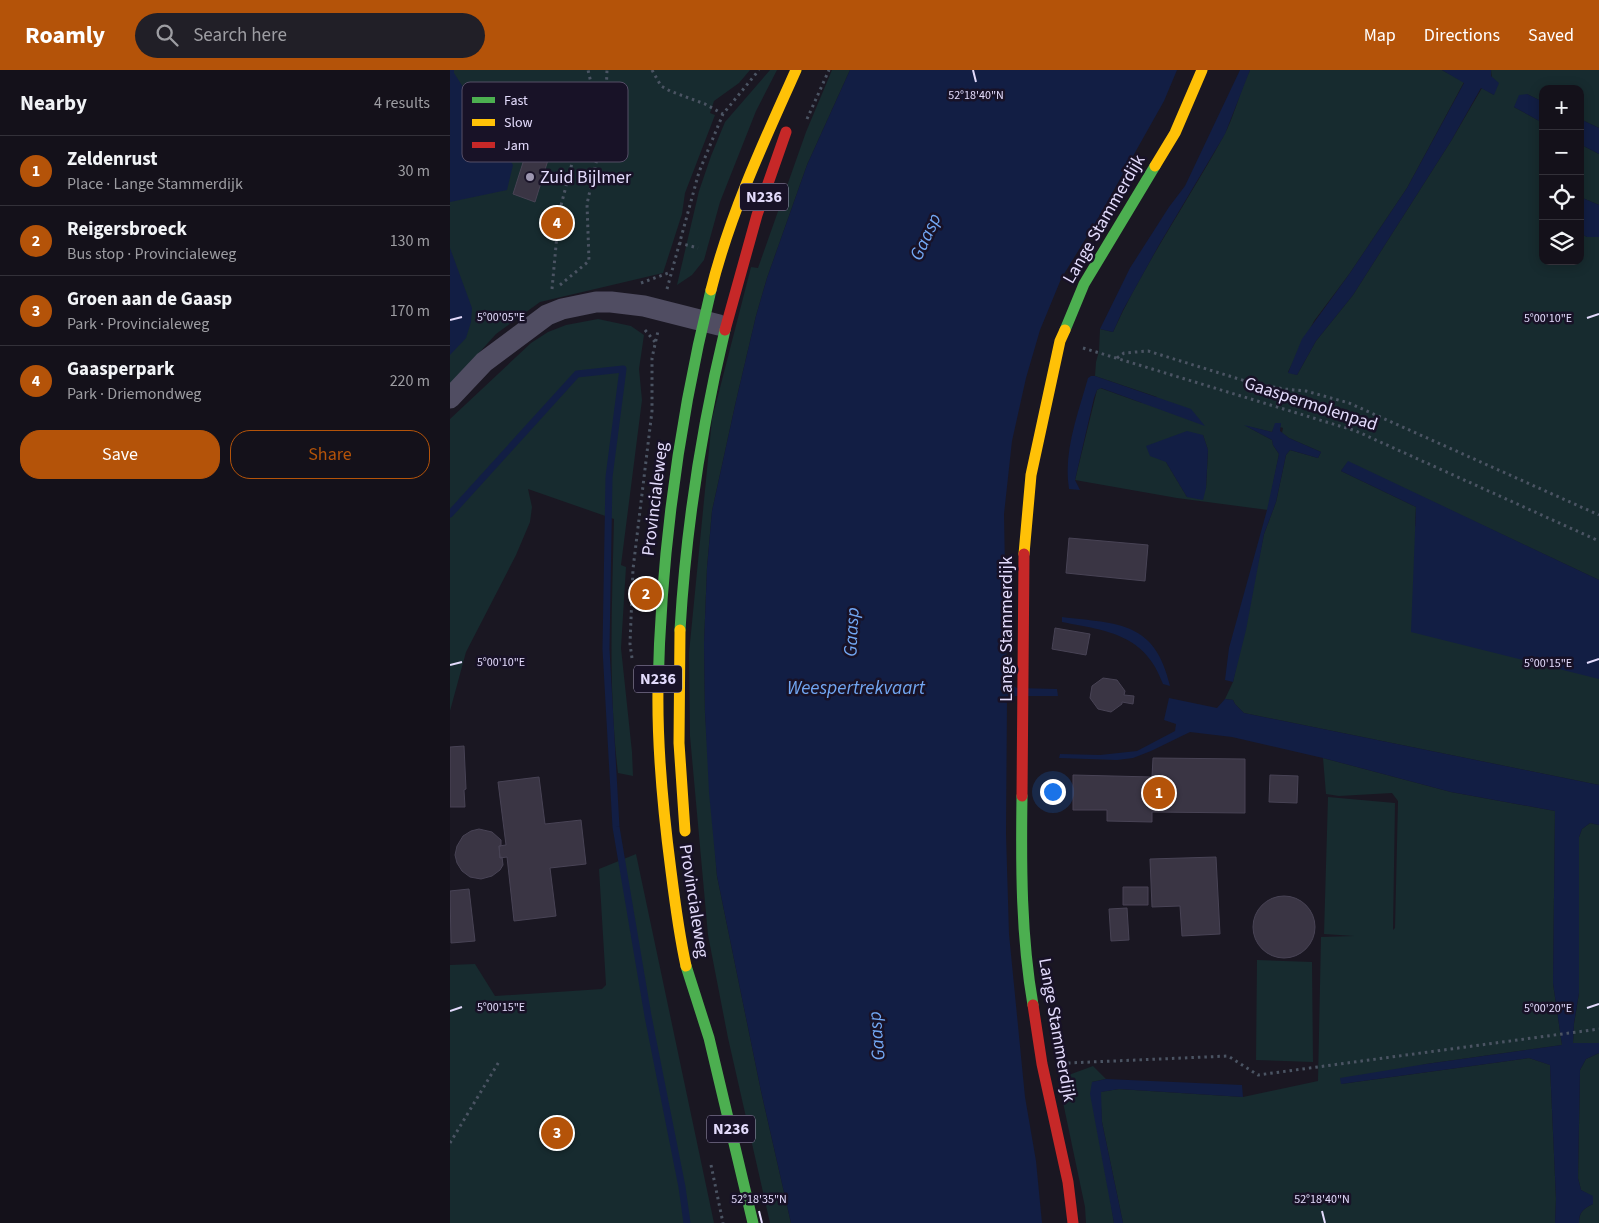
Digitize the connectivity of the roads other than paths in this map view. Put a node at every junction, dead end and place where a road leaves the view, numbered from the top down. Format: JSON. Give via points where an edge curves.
{"nodes":[{"id":1,"x":796,"y":70,"type":"edge"},
{"id":2,"x":1202,"y":70,"type":"edge"},
{"id":3,"x":790,"y":121,"type":"dead end"},
{"id":4,"x":704,"y":321,"type":"junction"},
{"id":5,"x":726,"y":326,"type":"junction"},
{"id":6,"x":450,"y":398,"type":"edge"},
{"id":7,"x":686,"y":838,"type":"dead end"},
{"id":8,"x":702,"y":979,"type":"dead end"},
{"id":9,"x":708,"y":1036,"type":"junction"},
{"id":10,"x":753,"y":1223,"type":"edge"},
{"id":11,"x":1073,"y":1223,"type":"edge"}],
"edges":[{"from":1,"to":4,"type":"main road","name":"Provincialeweg","number":"N236","via":[[737,210],[721,255]]},
{"from":2,"to":11,"type":"main road","name":"Lange Stammerdijk","via":[[1175,133],[1084,284],[1060,341],[1030,475],[1024,540],[1020,863],[1023,925],[1042,1064],[1068,1182]]},
{"from":3,"to":5,"type":"main road","name":"Provincialeweg","number":"N236","via":[[743,260]]},
{"from":4,"to":5,"type":"street"},
{"from":4,"to":6,"type":"street","via":[[644,306],[611,302],[562,309],[547,315],[484,362]]},
{"from":4,"to":9,"type":"main road","name":"Provincialeweg","number":"N236","via":[[680,434],[661,596],[658,656],[666,841],[688,974]]},
{"from":5,"to":7,"type":"main road","name":"Provincialeweg","number":"N236","via":[[697,458],[686,545],[678,649],[677,716]]},
{"from":8,"to":9,"type":"main road","name":"Provincialeweg","number":"N236"},
{"from":9,"to":10,"type":"main road","name":"Provincialeweg","number":"N236"}]}
